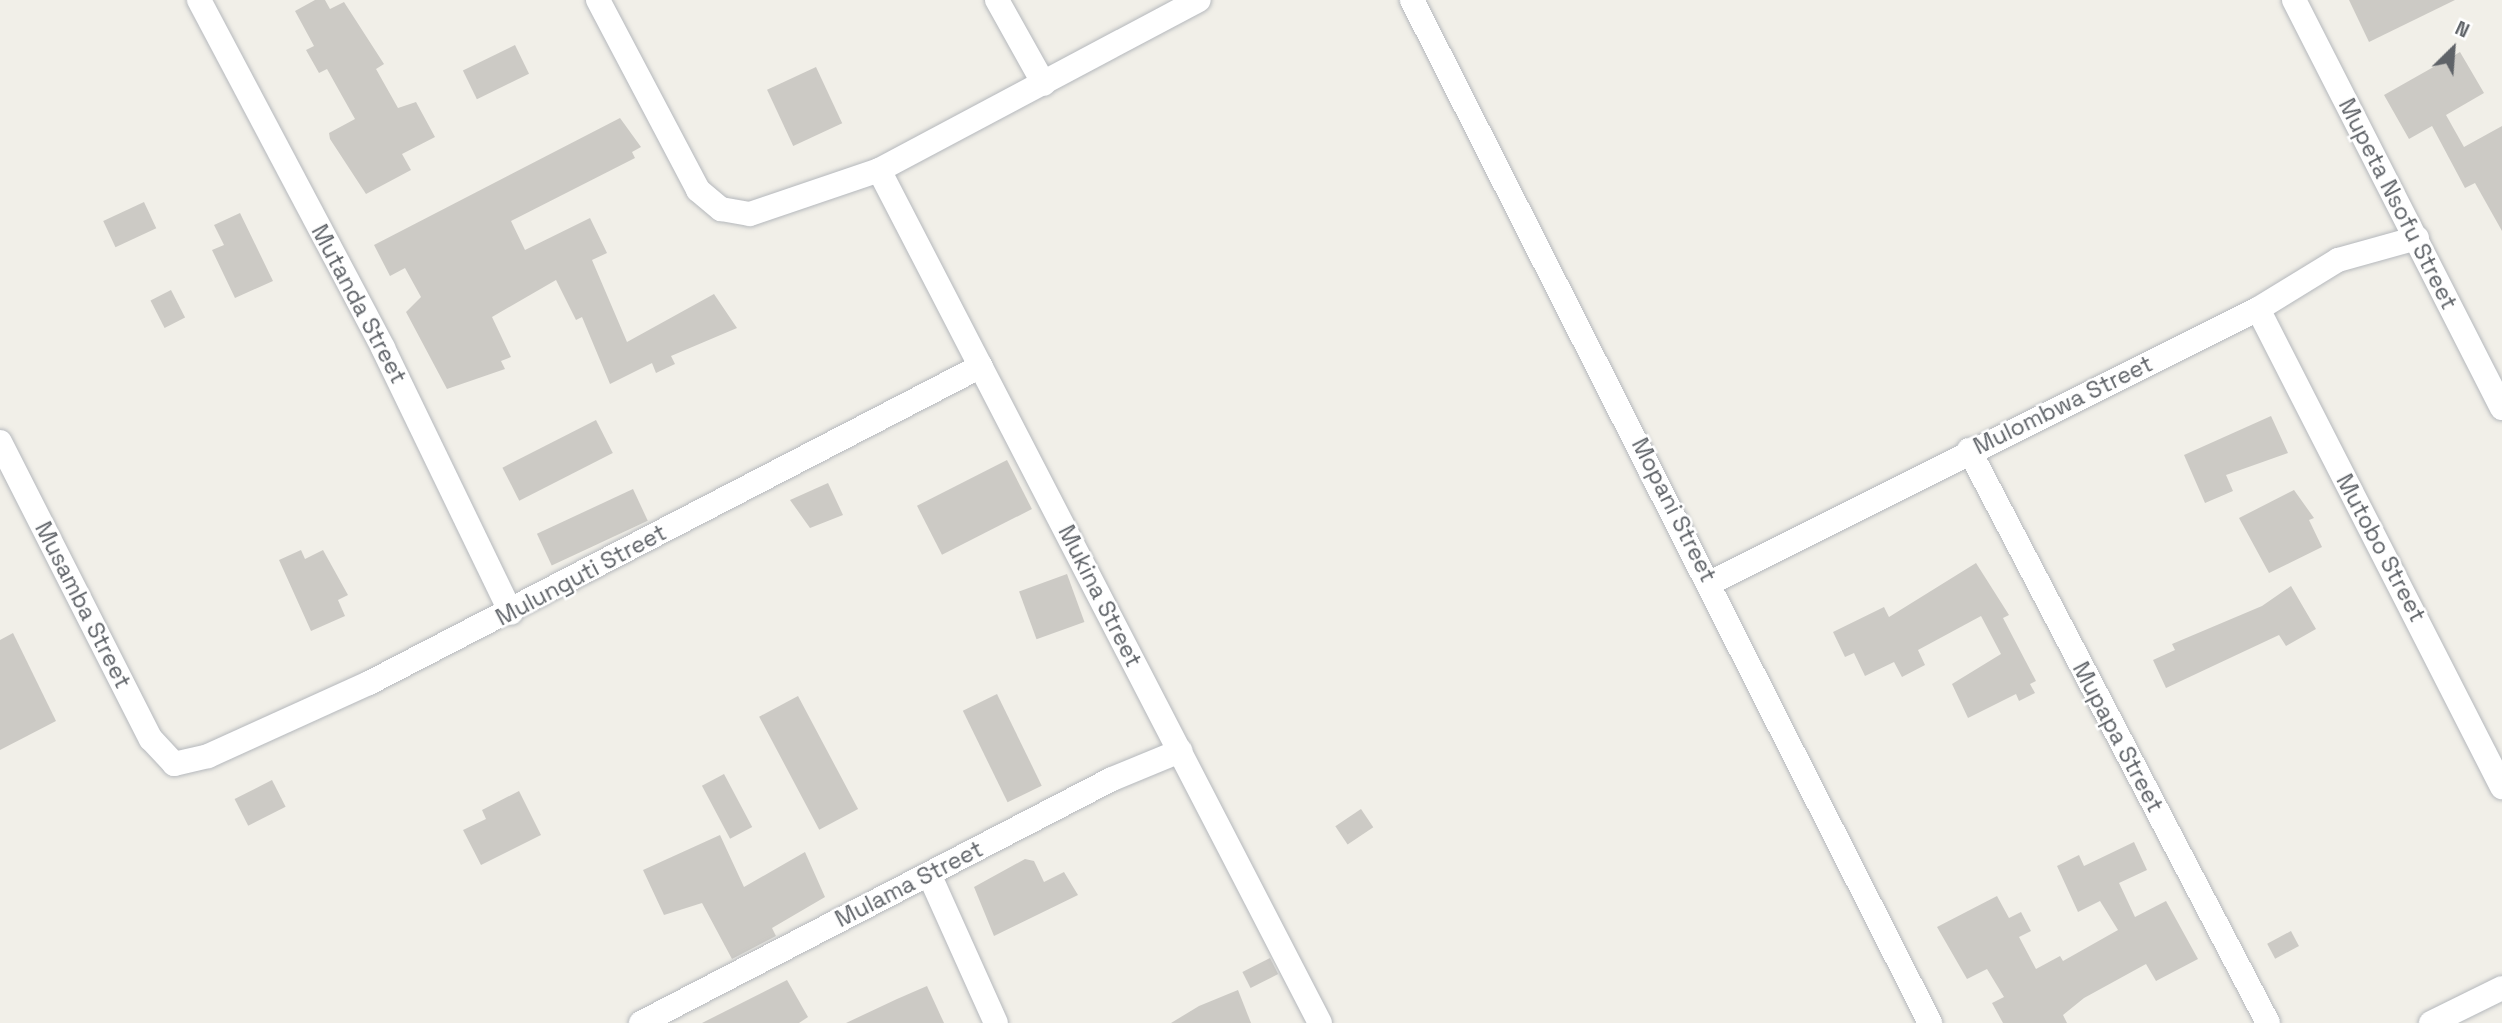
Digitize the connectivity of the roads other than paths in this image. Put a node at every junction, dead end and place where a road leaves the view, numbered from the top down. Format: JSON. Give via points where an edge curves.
{"nodes":[{"id":1,"x":199,"y":0,"type":"edge"},
{"id":2,"x":598,"y":0,"type":"edge"},
{"id":3,"x":997,"y":0,"type":"edge"},
{"id":4,"x":1199,"y":0,"type":"edge"},
{"id":5,"x":1412,"y":0,"type":"edge"},
{"id":6,"x":2294,"y":0,"type":"edge"},
{"id":7,"x":1044,"y":84,"type":"junction"},
{"id":8,"x":878,"y":170,"type":"junction"},
{"id":9,"x":2417,"y":238,"type":"junction"},
{"id":10,"x":2258,"y":309,"type":"junction"},
{"id":11,"x":981,"y":366,"type":"junction"},
{"id":12,"x":2502,"y":408,"type":"edge"},
{"id":13,"x":0,"y":442,"type":"edge"},
{"id":14,"x":1969,"y":450,"type":"junction"},
{"id":15,"x":1712,"y":582,"type":"junction"},
{"id":16,"x":511,"y":613,"type":"junction"},
{"id":17,"x":1180,"y":751,"type":"junction"},
{"id":18,"x":174,"y":764,"type":"joint"},
{"id":19,"x":2502,"y":787,"type":"edge"},
{"id":20,"x":929,"y":874,"type":"junction"},
{"id":21,"x":2502,"y":988,"type":"edge"},
{"id":22,"x":2457,"y":1017,"type":"edge"},
{"id":23,"x":651,"y":1021,"type":"edge"},
{"id":24,"x":996,"y":1023,"type":"edge"},
{"id":25,"x":1320,"y":1023,"type":"edge"},
{"id":26,"x":1930,"y":1023,"type":"edge"},
{"id":27,"x":2268,"y":1023,"type":"edge"},
{"id":28,"x":2431,"y":1023,"type":"edge"}],
"edges":[{"from":1,"to":16,"type":"street","name":"Mutanda Street","via":[[383,348]]},
{"from":2,"to":8,"type":"street","via":[[698,190],[721,209],[750,214]]},
{"from":3,"to":7,"type":"street"},
{"from":4,"to":7,"type":"street"},
{"from":5,"to":15,"type":"street","name":"Mopani Street"},
{"from":6,"to":9,"type":"street","name":"Mupeta Nsofu Street"},
{"from":7,"to":8,"type":"street"},
{"from":8,"to":11,"type":"street","name":"Mukina Street"},
{"from":9,"to":10,"type":"street","name":"Mulombwa Street","via":[[2339,260]]},
{"from":9,"to":12,"type":"street","name":"Mupeta Nsofu Street"},
{"from":10,"to":14,"type":"street","name":"Mulombwa Street"},
{"from":10,"to":19,"type":"street","name":"Mutobo Street"},
{"from":11,"to":16,"type":"street","name":"Mulunguti Street"},
{"from":11,"to":17,"type":"street","name":"Mukina Street"},
{"from":13,"to":18,"type":"street","name":"Musamba Street","via":[[151,739]]},
{"from":14,"to":15,"type":"street","name":"Mulombwa Street"},
{"from":14,"to":27,"type":"street","name":"Mupapa Street"},
{"from":15,"to":26,"type":"street","name":"Mopani Street"},
{"from":16,"to":18,"type":"street","name":"Mulunguti Street","via":[[208,756]]},
{"from":17,"to":20,"type":"street","name":"Mulama Street"},
{"from":17,"to":25,"type":"street","name":"Mukina Street"},
{"from":20,"to":23,"type":"street","name":"Mulama Street"},
{"from":20,"to":24,"type":"street"},
{"from":21,"to":22,"type":"street"},
{"from":22,"to":28,"type":"street"}]}
